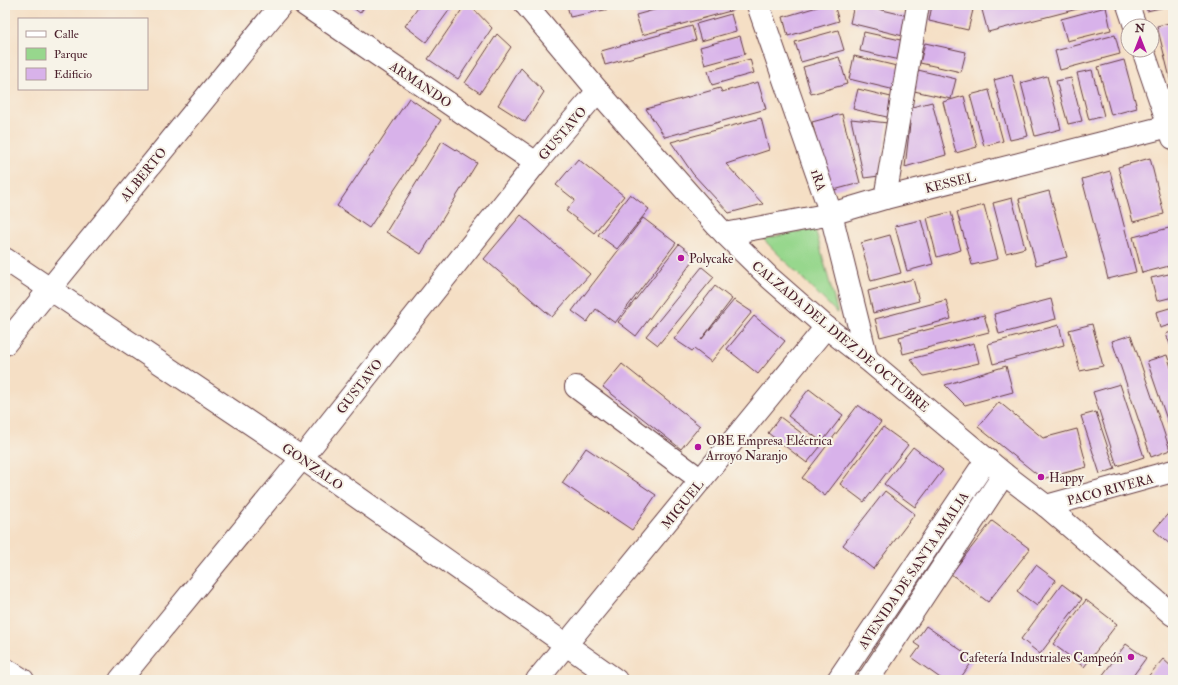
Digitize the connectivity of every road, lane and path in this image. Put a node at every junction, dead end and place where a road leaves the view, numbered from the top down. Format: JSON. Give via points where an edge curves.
{"nodes":[{"id":1,"x":281,"y":5,"type":"edge"},
{"id":2,"x":306,"y":5,"type":"edge"},
{"id":3,"x":526,"y":5,"type":"edge"},
{"id":4,"x":758,"y":5,"type":"edge"},
{"id":5,"x":918,"y":5,"type":"edge"},
{"id":6,"x":1128,"y":5,"type":"edge"},
{"id":7,"x":1132,"y":18,"type":"edge"},
{"id":8,"x":1146,"y":58,"type":"edge"},
{"id":9,"x":598,"y":91,"type":"junction"},
{"id":10,"x":1172,"y":130,"type":"edge"},
{"id":11,"x":536,"y":163,"type":"junction"},
{"id":12,"x":885,"y":198,"type":"junction"},
{"id":13,"x":831,"y":214,"type":"junction"},
{"id":14,"x":726,"y":234,"type":"junction"},
{"id":15,"x":5,"y":259,"type":"edge"},
{"id":16,"x":49,"y":289,"type":"junction"},
{"id":17,"x":826,"y":327,"type":"junction"},
{"id":18,"x":5,"y":344,"type":"edge"},
{"id":19,"x":866,"y":359,"type":"junction"},
{"id":20,"x":576,"y":387,"type":"dead end"},
{"id":21,"x":302,"y":458,"type":"junction"},
{"id":22,"x":987,"y":459,"type":"junction"},
{"id":23,"x":1173,"y":471,"type":"edge"},
{"id":24,"x":1004,"y":474,"type":"junction"},
{"id":25,"x":701,"y":480,"type":"junction"},
{"id":26,"x":1046,"y":506,"type":"junction"},
{"id":27,"x":1173,"y":615,"type":"edge"},
{"id":28,"x":566,"y":646,"type":"junction"},
{"id":29,"x":5,"y":669,"type":"edge"},
{"id":30,"x":23,"y":680,"type":"edge"},
{"id":31,"x":120,"y":680,"type":"edge"},
{"id":32,"x":538,"y":680,"type":"edge"},
{"id":33,"x":616,"y":680,"type":"edge"},
{"id":34,"x":838,"y":680,"type":"edge"},
{"id":35,"x":868,"y":680,"type":"edge"}],
"edges":[{"from":1,"to":16,"type":"street","name":"ALBERTO"},
{"from":2,"to":11,"type":"street","name":"ARMANDO"},
{"from":3,"to":9,"type":"street","name":"CALZADA DEL DIEZ DE OCTUBRE"},
{"from":4,"to":13,"type":"street","name":"1RA"},
{"from":5,"to":12,"type":"street"},
{"from":6,"to":7,"type":"street"},
{"from":8,"to":10,"type":"street"},
{"from":9,"to":11,"type":"street","name":"GUSTAVO"},
{"from":9,"to":14,"type":"street","name":"CALZADA DEL DIEZ DE OCTUBRE"},
{"from":10,"to":12,"type":"street","name":"KESSEL"},
{"from":11,"to":21,"type":"street","name":"GUSTAVO"},
{"from":12,"to":13,"type":"street","name":"KESSEL"},
{"from":13,"to":14,"type":"street","name":"KESSEL"},
{"from":13,"to":19,"type":"street","name":"1RA"},
{"from":14,"to":17,"type":"street","name":"CALZADA DEL DIEZ DE OCTUBRE","via":[[770,278]]},
{"from":15,"to":16,"type":"street","name":"GONZALO"},
{"from":16,"to":18,"type":"street","name":"ALBERTO"},
{"from":16,"to":21,"type":"street","name":"GONZALO"},
{"from":17,"to":19,"type":"street","name":"CALZADA DEL DIEZ DE OCTUBRE"},
{"from":17,"to":25,"type":"street","name":"MIGUEL"},
{"from":19,"to":22,"type":"street","name":"CALZADA DEL DIEZ DE OCTUBRE"},
{"from":20,"to":25,"type":"street"},
{"from":21,"to":28,"type":"street","name":"GONZALO"},
{"from":21,"to":31,"type":"street","name":"GUSTAVO"},
{"from":22,"to":24,"type":"street","name":"CALZADA DEL DIEZ DE OCTUBRE"},
{"from":22,"to":34,"type":"street","name":"AVENIDA DE SANTA AMALIA"},
{"from":23,"to":26,"type":"street","name":"PACO RIVERA"},
{"from":24,"to":26,"type":"street","name":"CALZADA DEL DIEZ DE OCTUBRE"},
{"from":24,"to":35,"type":"street","name":"AVENIDA DE SANTA AMALIA"},
{"from":25,"to":28,"type":"street","name":"MIGUEL"},
{"from":26,"to":27,"type":"street","name":"CALZADA DEL DIEZ DE OCTUBRE"},
{"from":28,"to":32,"type":"street","name":"MIGUEL"},
{"from":28,"to":33,"type":"street","name":"GONZALO"},
{"from":29,"to":30,"type":"street"}]}
